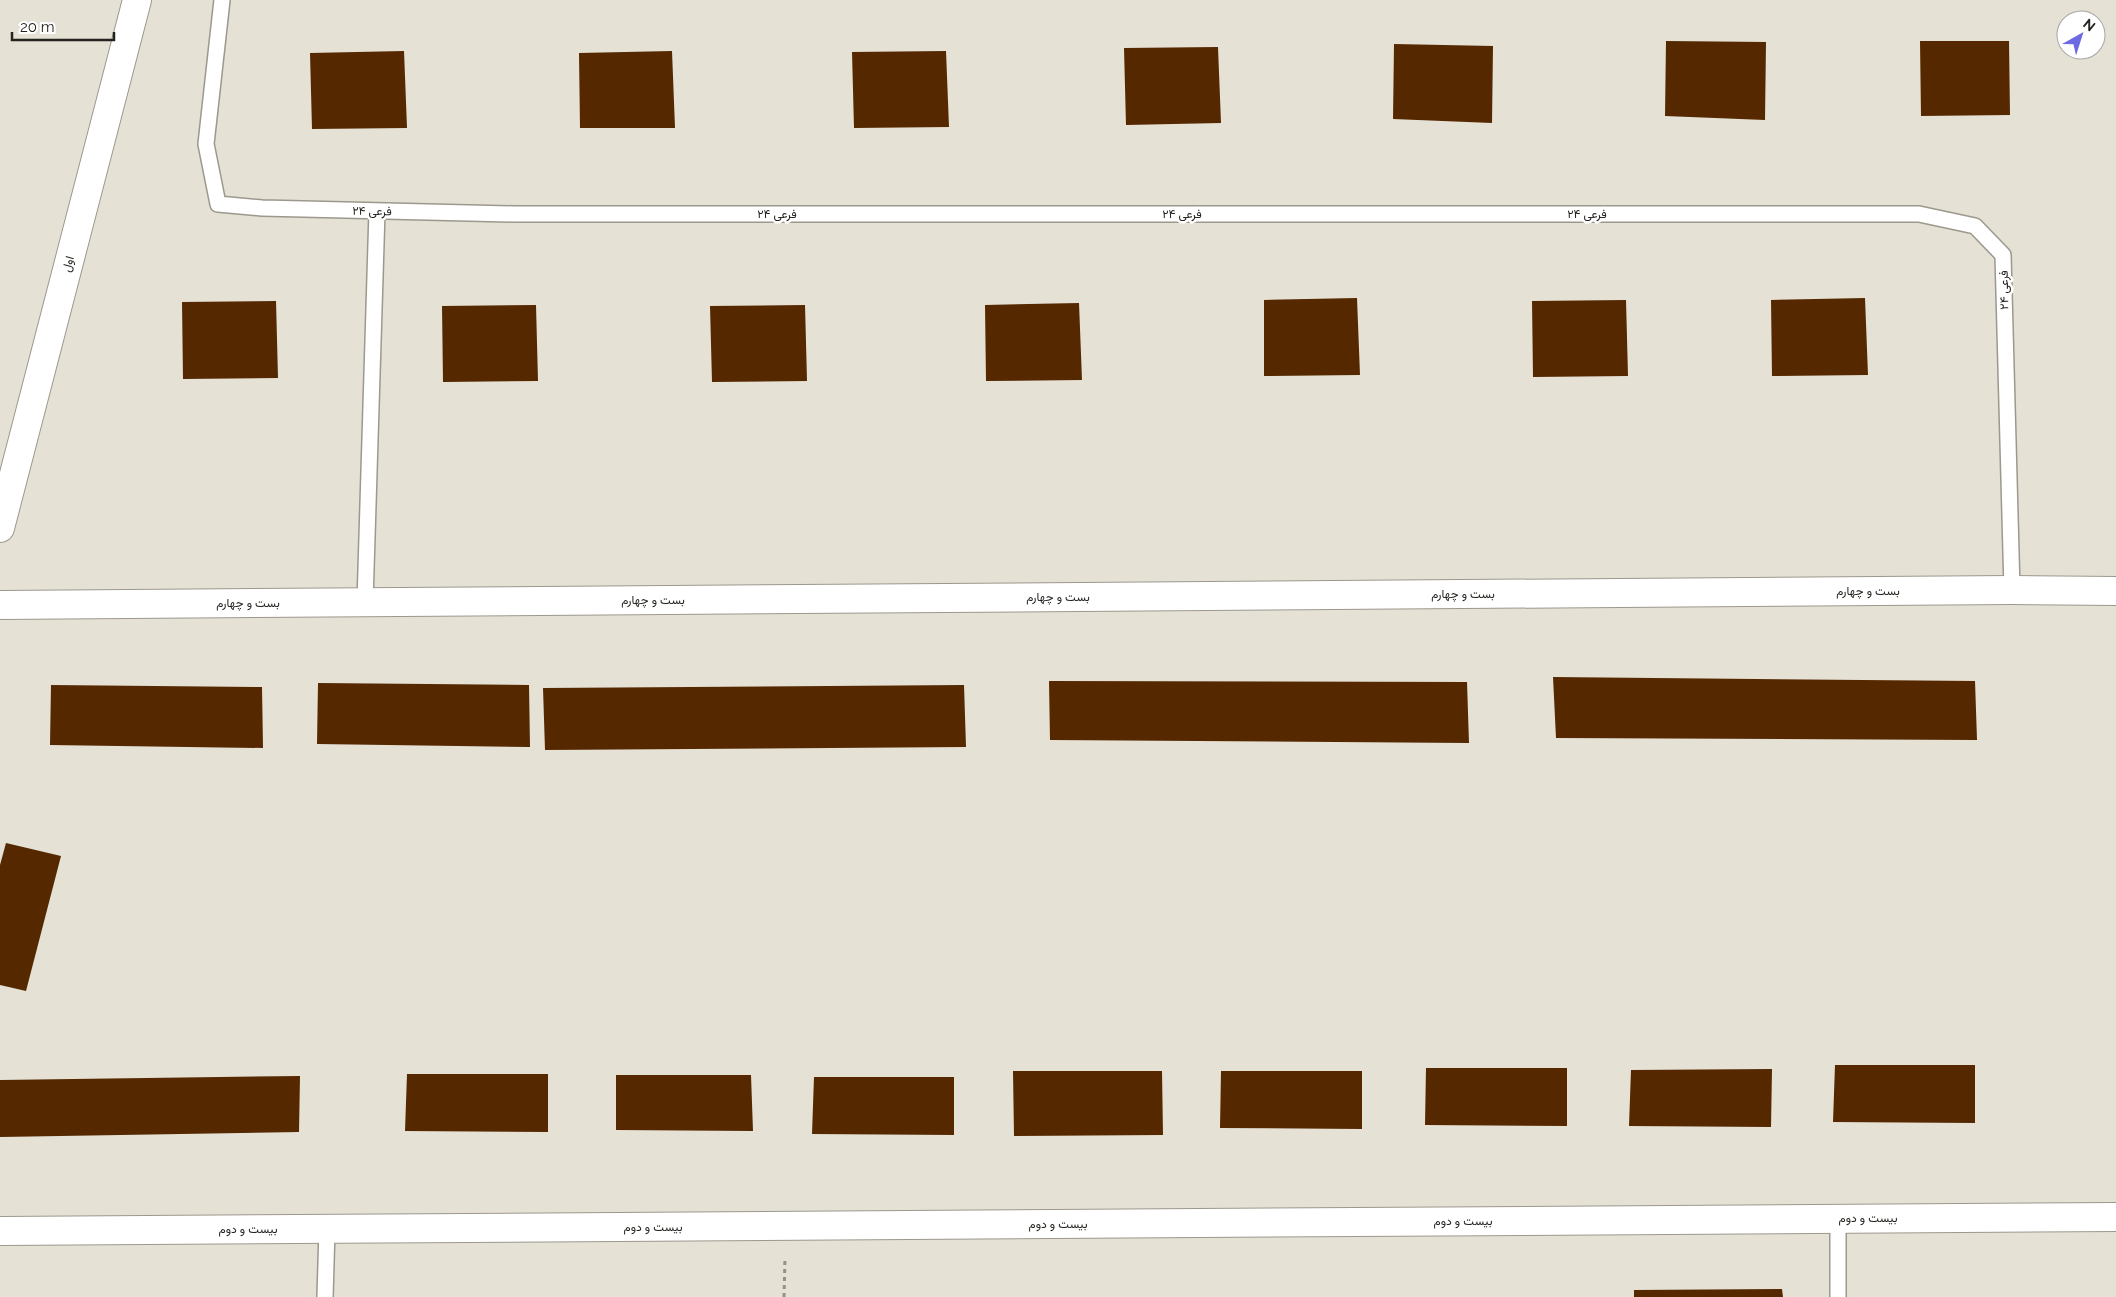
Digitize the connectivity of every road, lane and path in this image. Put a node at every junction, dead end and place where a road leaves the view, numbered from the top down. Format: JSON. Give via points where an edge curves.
{"nodes":[{"id":1,"x":137,"y":0,"type":"edge"},
{"id":2,"x":222,"y":0,"type":"edge"},
{"id":3,"x":377,"y":211,"type":"junction"},
{"id":4,"x":0,"y":528,"type":"edge"},
{"id":5,"x":2012,"y":590,"type":"junction"},
{"id":6,"x":2116,"y":591,"type":"edge"},
{"id":7,"x":365,"y":602,"type":"junction"},
{"id":8,"x":0,"y":605,"type":"edge"},
{"id":9,"x":2116,"y":1217,"type":"edge"},
{"id":10,"x":1838,"y":1218,"type":"junction"},
{"id":11,"x":785,"y":1226,"type":"junction"},
{"id":12,"x":327,"y":1229,"type":"junction"},
{"id":13,"x":0,"y":1231,"type":"edge"},
{"id":14,"x":325,"y":1297,"type":"edge"},
{"id":15,"x":784,"y":1297,"type":"edge"},
{"id":16,"x":1838,"y":1297,"type":"edge"}],
"edges":[{"from":1,"to":4,"type":"street","name":"اول"},
{"from":2,"to":3,"type":"lane","name":"فرعی ۲۴","via":[[206,144],[218,204]]},
{"from":3,"to":5,"type":"lane","name":"فرعی ۲۴","via":[[514,214],[1920,214],[1975,226],[2003,255]]},
{"from":3,"to":7,"type":"lane"},
{"from":5,"to":6,"type":"street","name":"بست و چهارم"},
{"from":5,"to":7,"type":"street","name":"بست و چهارم"},
{"from":7,"to":8,"type":"street","name":"بست و چهارم"},
{"from":9,"to":10,"type":"street","name":"بیست و دوم"},
{"from":10,"to":11,"type":"street","name":"بیست و دوم"},
{"from":10,"to":16,"type":"lane"},
{"from":11,"to":12,"type":"street","name":"بیست و دوم"},
{"from":11,"to":15,"type":"path"},
{"from":12,"to":13,"type":"street","name":"بیست و دوم"},
{"from":12,"to":14,"type":"lane"}]}
